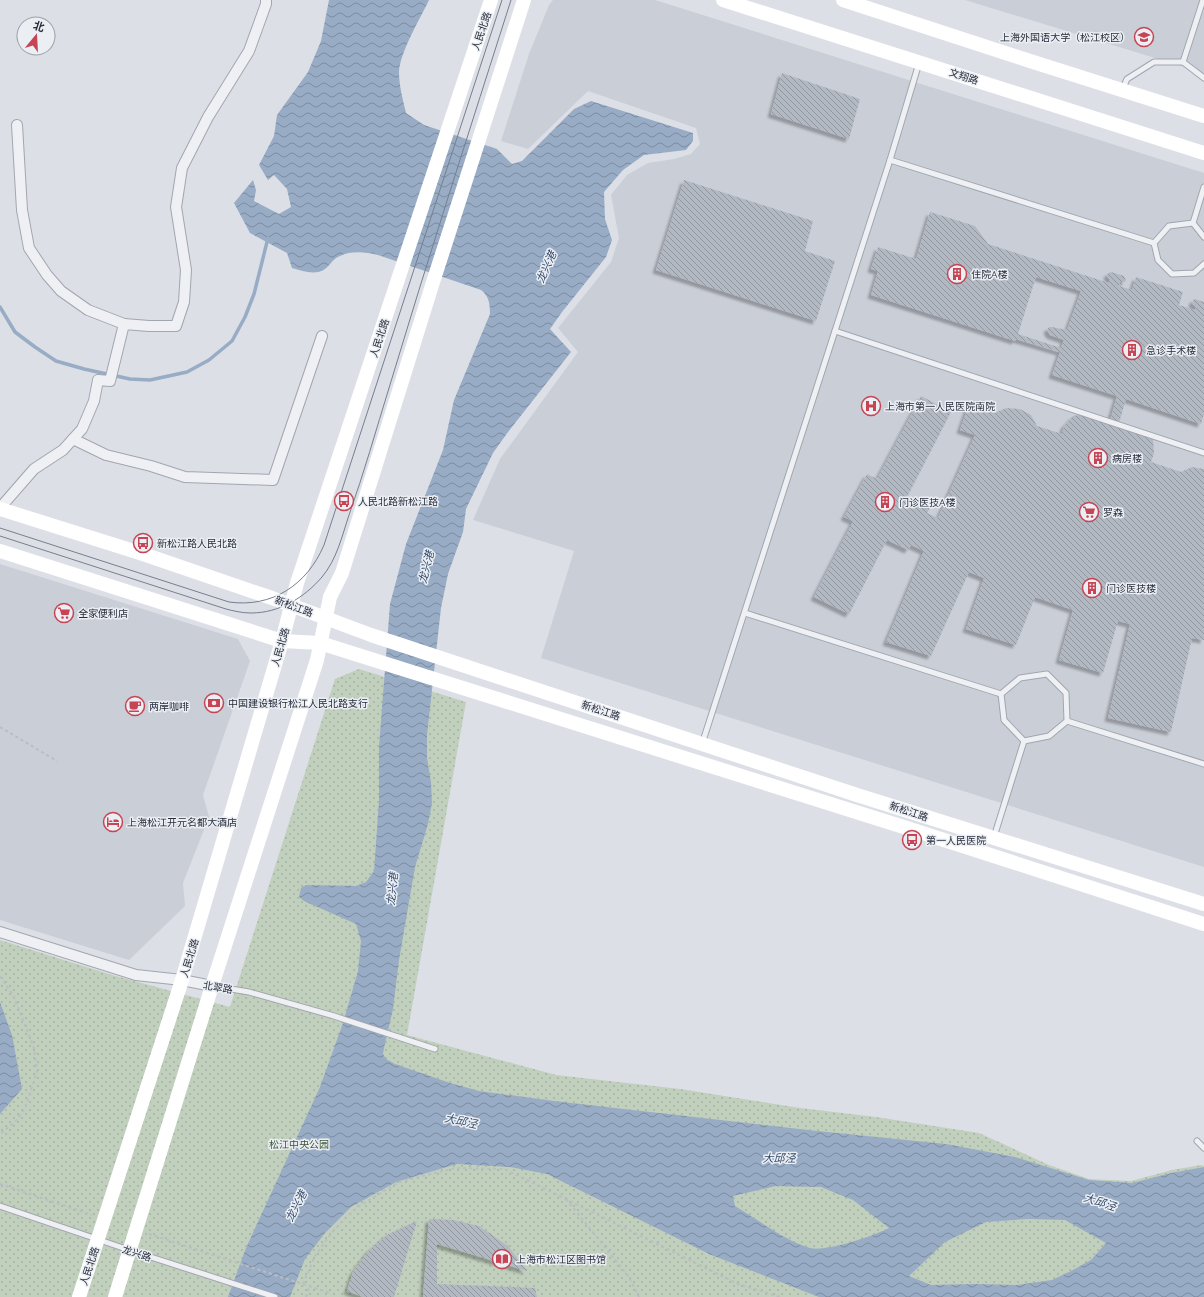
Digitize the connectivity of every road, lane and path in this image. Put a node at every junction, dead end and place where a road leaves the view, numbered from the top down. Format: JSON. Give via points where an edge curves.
{"nodes":[{"id":1,"x":266,"y":0,"type":"edge"},
{"id":2,"x":492,"y":0,"type":"edge"},
{"id":3,"x":524,"y":0,"type":"edge"},
{"id":4,"x":723,"y":0,"type":"edge"},
{"id":5,"x":843,"y":0,"type":"edge"},
{"id":6,"x":1203,"y":0,"type":"edge"},
{"id":7,"x":920,"y":62,"type":"junction"},
{"id":8,"x":1183,"y":62,"type":"junction"},
{"id":9,"x":1204,"y":78,"type":"edge"},
{"id":10,"x":1122,"y":89,"type":"junction"},
{"id":11,"x":1204,"y":116,"type":"edge"},
{"id":12,"x":17,"y":125,"type":"dead end"},
{"id":13,"x":1204,"y":153,"type":"edge"},
{"id":14,"x":890,"y":160,"type":"junction"},
{"id":15,"x":1204,"y":187,"type":"edge"},
{"id":16,"x":1192,"y":223,"type":"junction"},
{"id":17,"x":1204,"y":237,"type":"edge"},
{"id":18,"x":1154,"y":243,"type":"junction"},
{"id":19,"x":1204,"y":264,"type":"edge"},
{"id":20,"x":124,"y":324,"type":"junction"},
{"id":21,"x":835,"y":331,"type":"junction"},
{"id":22,"x":322,"y":336,"type":"dead end"},
{"id":23,"x":73,"y":439,"type":"junction"},
{"id":24,"x":1204,"y":453,"type":"edge"},
{"id":25,"x":0,"y":509,"type":"edge"},
{"id":26,"x":0,"y":551,"type":"edge"},
{"id":27,"x":292,"y":605,"type":"junction"},
{"id":28,"x":745,"y":613,"type":"junction"},
{"id":29,"x":326,"y":618,"type":"junction"},
{"id":30,"x":282,"y":641,"type":"junction"},
{"id":31,"x":320,"y":643,"type":"junction"},
{"id":32,"x":1001,"y":694,"type":"junction"},
{"id":33,"x":1068,"y":721,"type":"junction"},
{"id":34,"x":0,"y":727,"type":"edge"},
{"id":35,"x":1024,"y":741,"type":"junction"},
{"id":36,"x":702,"y":744,"type":"junction"},
{"id":37,"x":58,"y":761,"type":"dead end"},
{"id":38,"x":1204,"y":764,"type":"edge"},
{"id":39,"x":994,"y":838,"type":"junction"},
{"id":40,"x":1204,"y":904,"type":"edge"},
{"id":41,"x":1204,"y":924,"type":"edge"},
{"id":42,"x":0,"y":932,"type":"edge"},
{"id":43,"x":0,"y":976,"type":"edge"},
{"id":44,"x":182,"y":980,"type":"junction"},
{"id":45,"x":212,"y":986,"type":"junction"},
{"id":46,"x":435,"y":1049,"type":"dead end"},
{"id":47,"x":0,"y":1134,"type":"edge"},
{"id":48,"x":1204,"y":1143,"type":"edge"},
{"id":49,"x":1204,"y":1148,"type":"edge"},
{"id":50,"x":0,"y":1184,"type":"edge"},
{"id":51,"x":565,"y":1199,"type":"junction"},
{"id":52,"x":0,"y":1206,"type":"edge"},
{"id":53,"x":104,"y":1219,"type":"junction"},
{"id":54,"x":136,"y":1230,"type":"junction"},
{"id":55,"x":98,"y":1240,"type":"junction"},
{"id":56,"x":129,"y":1250,"type":"junction"},
{"id":57,"x":303,"y":1284,"type":"junction"},
{"id":58,"x":310,"y":1286,"type":"junction"},
{"id":59,"x":330,"y":1293,"type":"dead end"},
{"id":60,"x":79,"y":1297,"type":"edge"},
{"id":61,"x":115,"y":1297,"type":"edge"},
{"id":62,"x":275,"y":1297,"type":"edge"},
{"id":63,"x":306,"y":1297,"type":"edge"},
{"id":64,"x":639,"y":1297,"type":"edge"},
{"id":65,"x":781,"y":1297,"type":"edge"}],
"edges":[{"from":1,"to":20,"type":"street","via":[[249,52],[208,117],[182,168],[176,207],[186,270],[184,302],[176,326]]},
{"from":2,"to":27,"type":"main road","name":"人民北路","via":[[297,583]]},
{"from":3,"to":29,"type":"main road","via":[[342,573],[330,597]]},
{"from":4,"to":7,"type":"main road","name":"文翔路"},
{"from":5,"to":10,"type":"main road"},
{"from":6,"to":8,"type":"lane"},
{"from":7,"to":13,"type":"main road","name":"文翔路"},
{"from":7,"to":14,"type":"lane"},
{"from":8,"to":9,"type":"lane"},
{"from":8,"to":10,"type":"lane","via":[[1154,62],[1127,79]]},
{"from":10,"to":11,"type":"main road"},
{"from":12,"to":20,"type":"street","via":[[22,210],[29,248],[61,291],[88,310]]},
{"from":14,"to":18,"type":"lane"},
{"from":14,"to":21,"type":"lane"},
{"from":15,"to":16,"type":"lane"},
{"from":16,"to":17,"type":"lane"},
{"from":16,"to":18,"type":"lane","via":[[1169,226]]},
{"from":18,"to":19,"type":"lane","via":[[1158,260],[1172,274],[1194,272]]},
{"from":20,"to":23,"type":"street","via":[[110,381],[98,380],[94,401],[82,429]]},
{"from":21,"to":24,"type":"lane"},
{"from":21,"to":28,"type":"lane"},
{"from":22,"to":23,"type":"street","via":[[273,480],[185,476],[106,455]]},
{"from":23,"to":25,"type":"street","via":[[63,450],[34,469]]},
{"from":25,"to":27,"type":"main road","name":"新松江路"},
{"from":26,"to":30,"type":"main road","name":"新松江路"},
{"from":27,"to":29,"type":"main road","name":"新松江路"},
{"from":27,"to":30,"type":"main road","name":"人民北路"},
{"from":28,"to":32,"type":"lane"},
{"from":28,"to":36,"type":"lane"},
{"from":29,"to":31,"type":"main road"},
{"from":29,"to":36,"type":"main road","name":"新松江路"},
{"from":30,"to":31,"type":"main road","name":"新松江路"},
{"from":30,"to":44,"type":"main road","name":"人民北路"},
{"from":31,"to":41,"type":"main road","name":"新松江路"},
{"from":31,"to":45,"type":"main road","via":[[317,660]]},
{"from":32,"to":33,"type":"lane","via":[[1020,678],[1047,674],[1066,693]]},
{"from":32,"to":35,"type":"lane","via":[[1004,720]]},
{"from":33,"to":35,"type":"lane","via":[[1049,736]]},
{"from":33,"to":38,"type":"lane"},
{"from":34,"to":37,"type":"path"},
{"from":35,"to":39,"type":"lane"},
{"from":36,"to":39,"type":"main road","name":"新松江路"},
{"from":39,"to":40,"type":"main road","name":"新松江路"},
{"from":42,"to":44,"type":"street","name":"北翠路","via":[[136,975]]},
{"from":43,"to":47,"type":"path","via":[[12,996],[34,1048],[37,1072],[25,1108],[15,1122]]},
{"from":44,"to":45,"type":"street","name":"北翠路"},
{"from":44,"to":53,"type":"main road","name":"人民北路"},
{"from":45,"to":46,"type":"lane","name":"北翠路","via":[[249,992],[334,1016]]},
{"from":45,"to":54,"type":"main road"},
{"from":48,"to":49,"type":"lane","via":[[1197,1141]]},
{"from":50,"to":53,"type":"path"},
{"from":51,"to":57,"type":"path","via":[[504,1169],[455,1168],[399,1182],[364,1203],[344,1220],[315,1256]]},
{"from":51,"to":64,"type":"path","via":[[629,1277]]},
{"from":51,"to":65,"type":"path","via":[[738,1284]]},
{"from":52,"to":55,"type":"lane","name":"龙兴路"},
{"from":53,"to":55,"type":"main road","name":"人民北路"},
{"from":54,"to":56,"type":"main road"},
{"from":54,"to":57,"type":"path"},
{"from":55,"to":56,"type":"lane","name":"龙兴路"},
{"from":55,"to":60,"type":"main road","name":"人民北路"},
{"from":56,"to":61,"type":"main road"},
{"from":56,"to":62,"type":"lane","name":"龙兴路"},
{"from":57,"to":58,"type":"path"},
{"from":58,"to":59,"type":"path"},
{"from":58,"to":63,"type":"path"}]}
